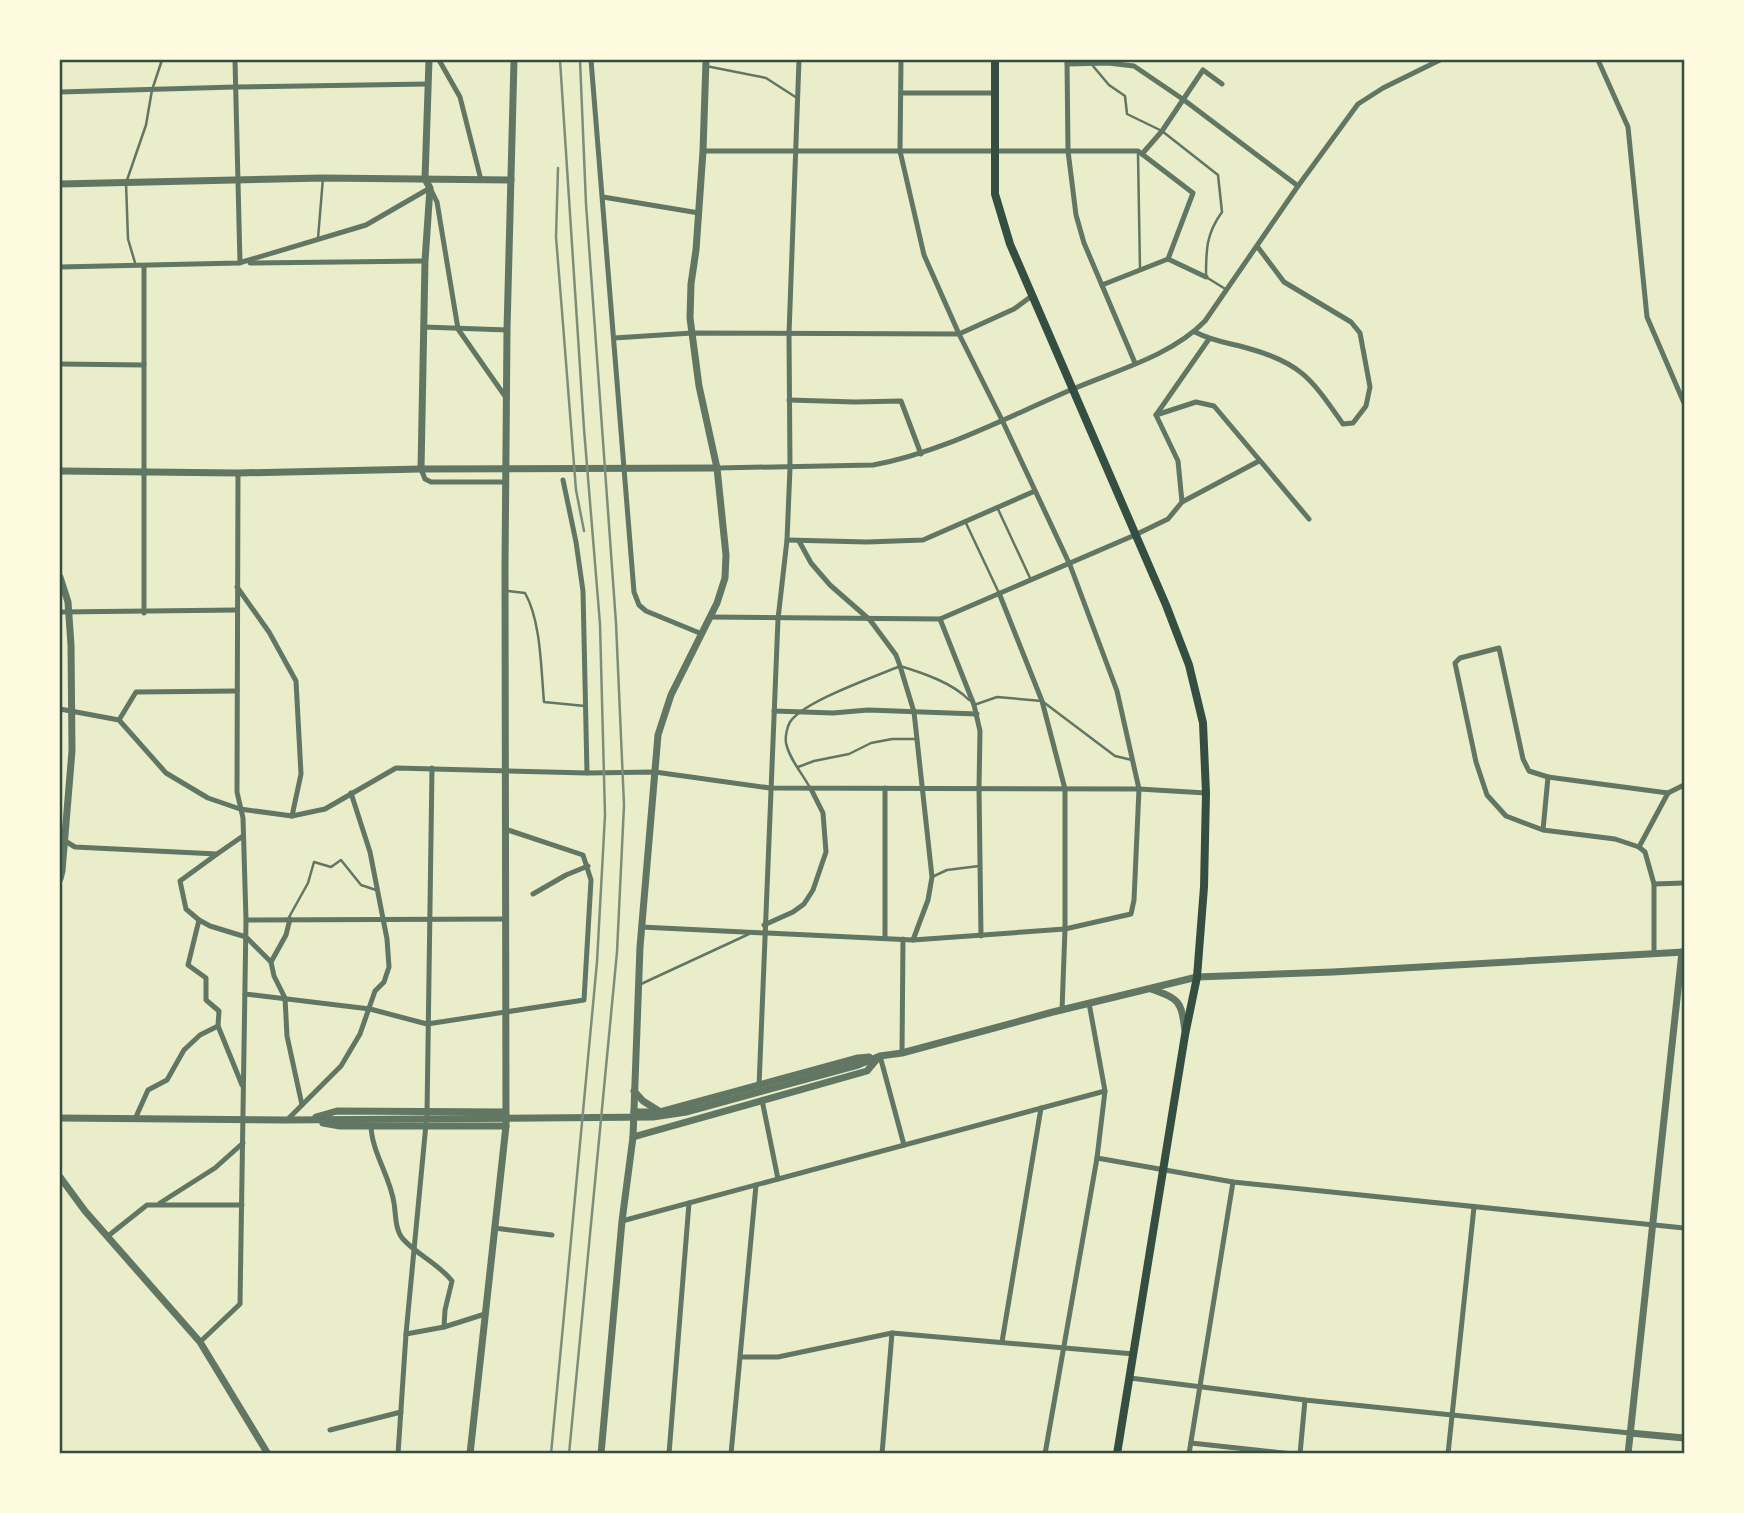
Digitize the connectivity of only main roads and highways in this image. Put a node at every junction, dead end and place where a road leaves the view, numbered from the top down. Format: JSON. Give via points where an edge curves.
{"nodes":[{"id":1,"x":995,"y":60,"type":"edge"},
{"id":2,"x":1117,"y":1454,"type":"edge"}],
"edges":[{"from":1,"to":2,"type":"main road","via":[[995,194],[1010,244],[1189,665],[1203,723],[1204,887],[1197,977]]}]}
